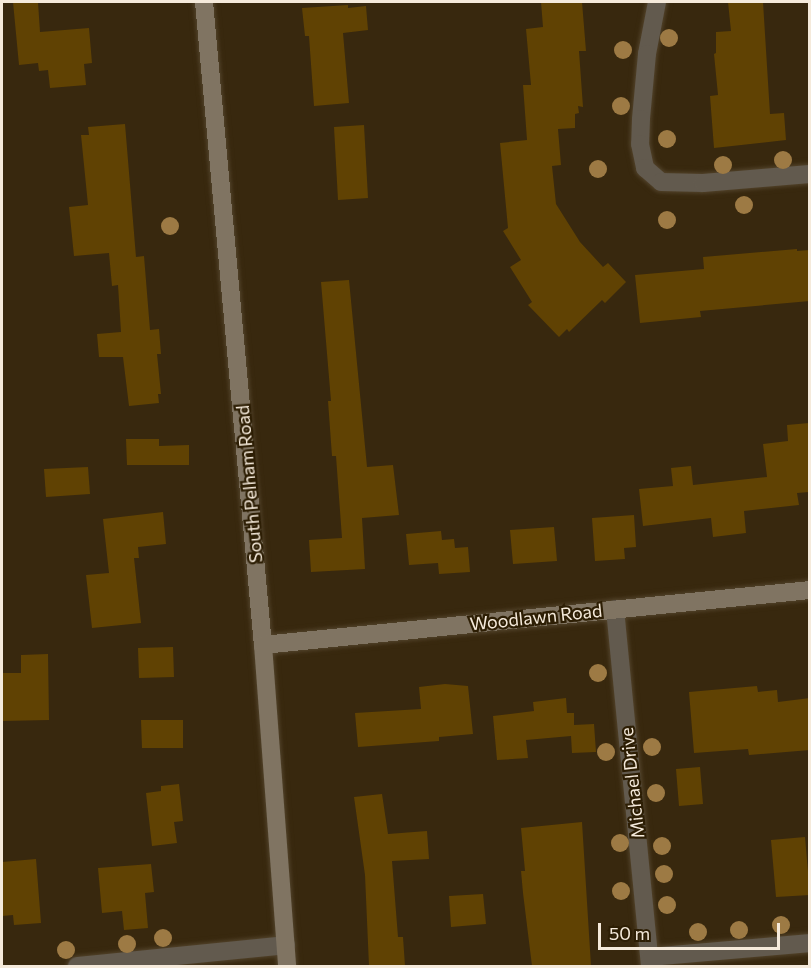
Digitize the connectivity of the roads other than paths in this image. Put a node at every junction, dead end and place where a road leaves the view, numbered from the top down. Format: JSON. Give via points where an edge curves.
{"nodes":[{"id":1,"x":204,"y":2,"type":"edge"},
{"id":2,"x":657,"y":2,"type":"edge"},
{"id":3,"x":810,"y":174,"type":"edge"},
{"id":4,"x":810,"y":590,"type":"edge"},
{"id":5,"x":615,"y":609,"type":"junction"},
{"id":6,"x":264,"y":645,"type":"junction"},
{"id":7,"x":810,"y":944,"type":"edge"},
{"id":8,"x":286,"y":945,"type":"junction"},
{"id":9,"x":650,"y":962,"type":"edge"},
{"id":10,"x":76,"y":966,"type":"edge"},
{"id":11,"x":287,"y":966,"type":"edge"}],
"edges":[{"from":1,"to":6,"type":"main road","name":"South Pelham Road"},
{"from":2,"to":3,"type":"street","via":[[641,119],[640,144],[645,168],[662,182],[703,183]]},
{"from":4,"to":5,"type":"main road","name":"Woodlawn Road"},
{"from":5,"to":6,"type":"main road","name":"Woodlawn Road"},
{"from":5,"to":9,"type":"street","name":"Michael Drive"},
{"from":6,"to":8,"type":"main road","name":"South Pelham Road"},
{"from":7,"to":9,"type":"street","name":"Michael Drive"},
{"from":8,"to":10,"type":"street"},
{"from":8,"to":11,"type":"main road","name":"South Pelham Road"}]}
